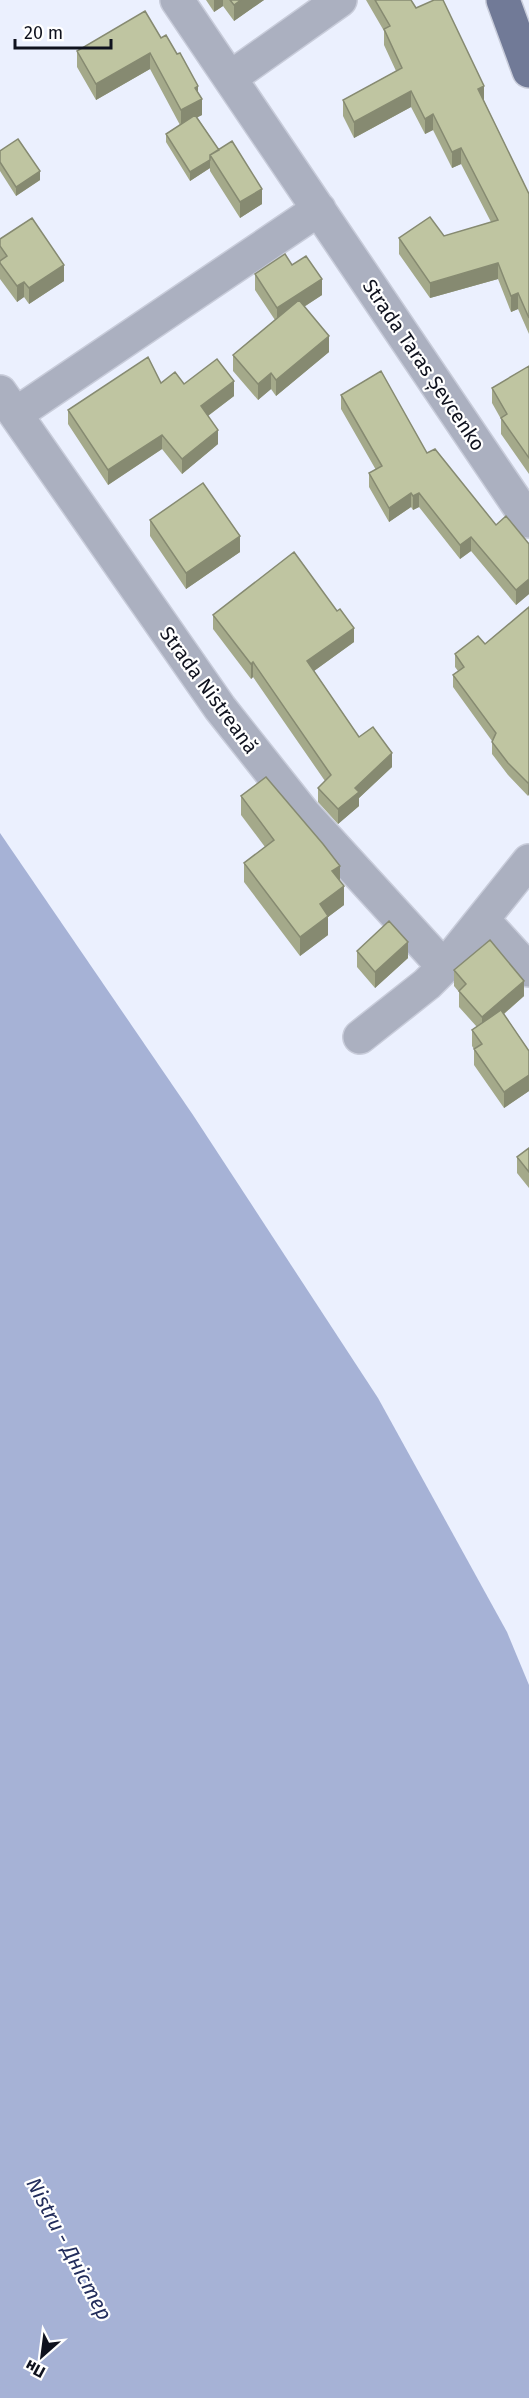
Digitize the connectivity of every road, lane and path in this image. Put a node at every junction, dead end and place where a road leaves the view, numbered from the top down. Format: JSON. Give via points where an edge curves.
{"nodes":[{"id":1,"x":177,"y":0,"type":"edge"},
{"id":2,"x":340,"y":0,"type":"edge"},
{"id":3,"x":503,"y":0,"type":"edge"},
{"id":4,"x":529,"y":71,"type":"edge"},
{"id":5,"x":230,"y":78,"type":"junction"},
{"id":6,"x":319,"y":209,"type":"junction"},
{"id":7,"x":8,"y":403,"type":"edge"},
{"id":8,"x":529,"y":521,"type":"edge"},
{"id":9,"x":529,"y":861,"type":"edge"},
{"id":10,"x":483,"y":920,"type":"junction"},
{"id":11,"x":444,"y":967,"type":"junction"},
{"id":12,"x":529,"y":970,"type":"edge"},
{"id":13,"x":360,"y":1036,"type":"dead end"}],
"edges":[{"from":1,"to":5,"type":"street","name":"Strada Taras Șevcenko"},
{"from":2,"to":5,"type":"street"},
{"from":3,"to":4,"type":"main road"},
{"from":5,"to":6,"type":"street","name":"Strada Taras Șevcenko"},
{"from":6,"to":7,"type":"street"},
{"from":6,"to":8,"type":"street","name":"Strada Taras Șevcenko"},
{"from":7,"to":11,"type":"street","name":"Strada Nistreană","via":[[214,699],[266,767],[356,873]]},
{"from":9,"to":10,"type":"street"},
{"from":10,"to":11,"type":"street"},
{"from":10,"to":12,"type":"street"},
{"from":11,"to":13,"type":"street"}]}
